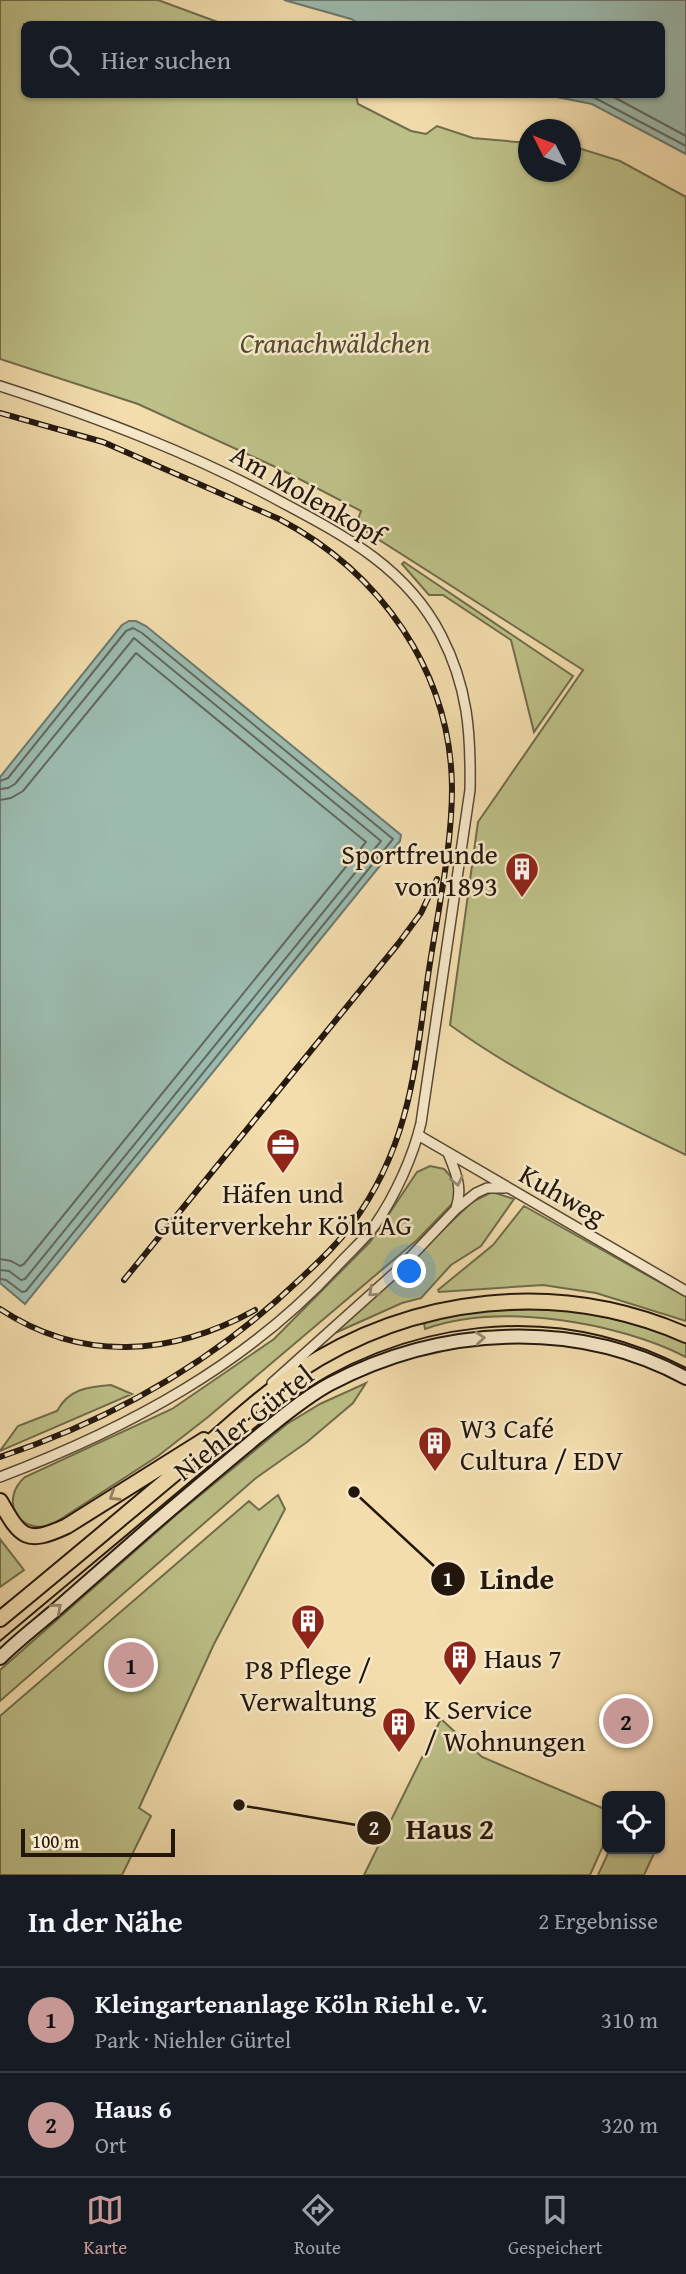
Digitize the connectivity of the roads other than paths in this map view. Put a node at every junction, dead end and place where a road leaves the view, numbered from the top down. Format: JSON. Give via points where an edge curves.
{"nodes":[{"id":1,"x":0,"y":386,"type":"edge"},
{"id":2,"x":418,"y":1135,"type":"junction"},
{"id":3,"x":448,"y":1153,"type":"junction"},
{"id":4,"x":505,"y":1188,"type":"junction"},
{"id":5,"x":456,"y":1209,"type":"junction"},
{"id":6,"x":686,"y":1291,"type":"edge"},
{"id":7,"x":442,"y":1307,"type":"junction"},
{"id":8,"x":391,"y":1322,"type":"junction"},
{"id":9,"x":686,"y":1330,"type":"edge"},
{"id":10,"x":686,"y":1335,"type":"edge"},
{"id":11,"x":686,"y":1378,"type":"edge"},
{"id":12,"x":257,"y":1396,"type":"junction"},
{"id":13,"x":214,"y":1434,"type":"junction"},
{"id":14,"x":0,"y":1477,"type":"edge"},
{"id":15,"x":0,"y":1501,"type":"edge"},
{"id":16,"x":0,"y":1612,"type":"edge"},
{"id":17,"x":0,"y":1619,"type":"edge"},
{"id":18,"x":0,"y":1658,"type":"edge"}],
"edges":[{"from":1,"to":2,"type":"street","name":"Am Molenkopf","via":[[198,458],[352,540],[386,566],[421,604],[440,634],[469,719],[470,790]]},
{"from":2,"to":3,"type":"street","name":"Kuhweg"},
{"from":2,"to":14,"type":"street","name":"Am Molenkopf","via":[[375,1225],[326,1279],[256,1342],[118,1428]]},
{"from":3,"to":4,"type":"street","name":"Kuhweg"},
{"from":3,"to":5,"type":"street","one_way":true,"via":[[459,1180]]},
{"from":4,"to":5,"type":"street","via":[[487,1188]]},
{"from":4,"to":6,"type":"street","name":"Kuhweg"},
{"from":5,"to":12,"type":"street","one_way":true,"via":[[399,1269]]},
{"from":7,"to":8,"type":"main road","name":"Niehler Gürtel"},
{"from":7,"to":9,"type":"main road","name":"Niehler Gürtel","via":[[473,1299],[569,1297]]},
{"from":7,"to":10,"type":"main road","name":"Niehler Gürtel","via":[[557,1301]]},
{"from":8,"to":12,"type":"main road","name":"Niehler Gürtel","via":[[333,1345]]},
{"from":8,"to":17,"type":"main road","name":"Niehler Gürtel","via":[[298,1372]]},
{"from":18,"to":11,"type":"main road","name":"Niehler Gürtel","one_way":true,"via":[[287,1413],[361,1369],[448,1342],[485,1337],[549,1338],[630,1355]]},
{"from":12,"to":13,"type":"main road","name":"Niehler Gürtel"},
{"from":13,"to":15,"type":"main road","one_way":true,"via":[[45,1537],[21,1533]]},
{"from":13,"to":16,"type":"main road","name":"Niehler Gürtel"}]}
